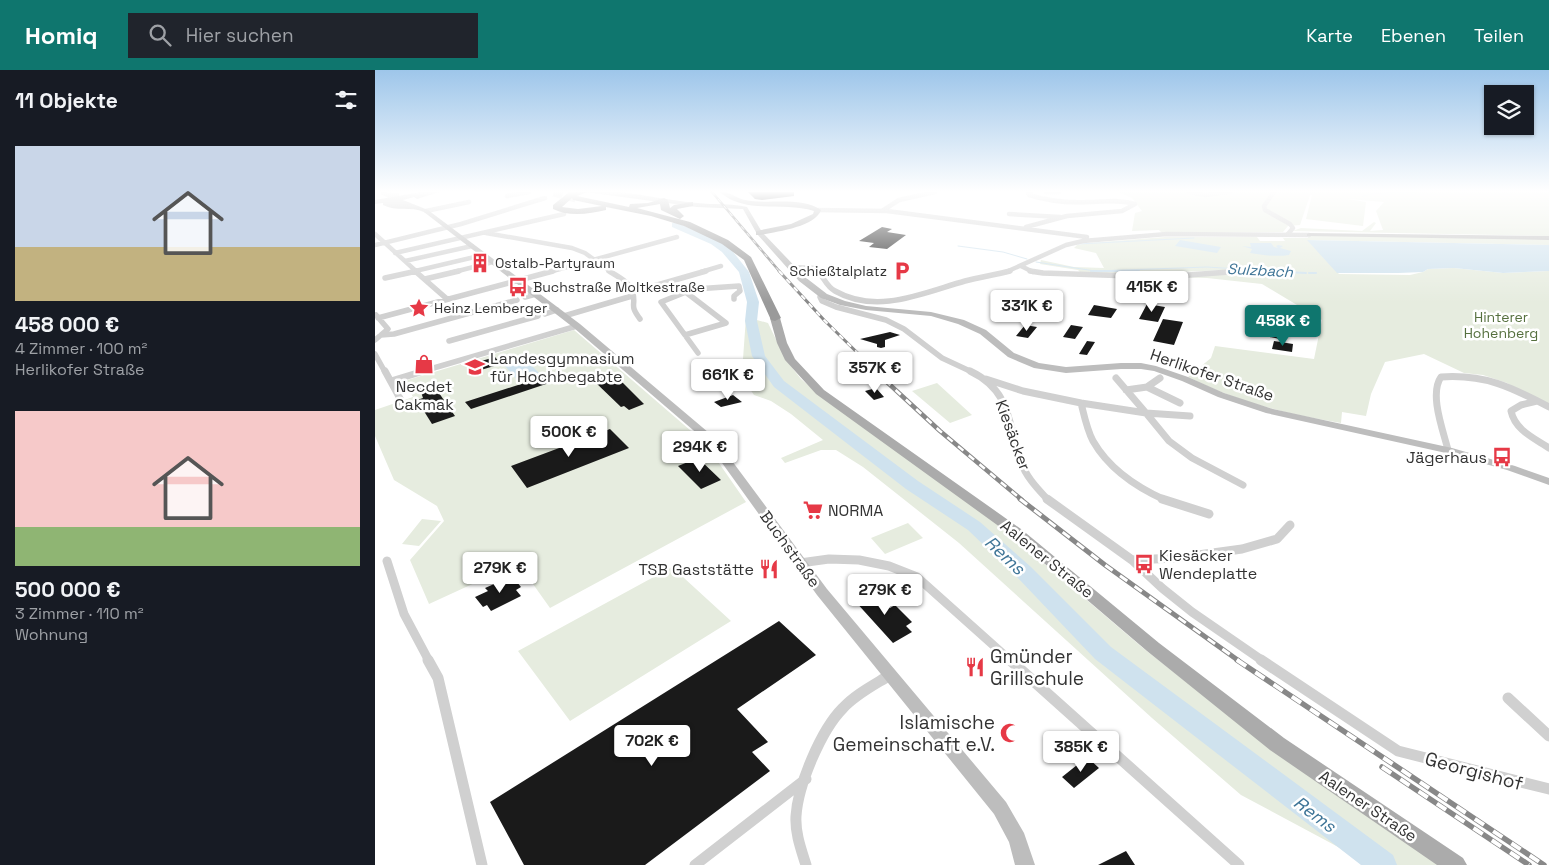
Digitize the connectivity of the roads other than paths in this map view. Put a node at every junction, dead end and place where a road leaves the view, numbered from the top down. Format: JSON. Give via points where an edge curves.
{"nodes":[{"id":1,"x":439,"y":229,"type":"edge"},
{"id":2,"x":450,"y":229,"type":"edge"},
{"id":3,"x":501,"y":229,"type":"edge"},
{"id":4,"x":700,"y":229,"type":"edge"},
{"id":5,"x":713,"y":229,"type":"edge"},
{"id":6,"x":757,"y":229,"type":"edge"},
{"id":7,"x":778,"y":229,"type":"edge"},
{"id":8,"x":1017,"y":229,"type":"edge"},
{"id":9,"x":1292,"y":229,"type":"edge"},
{"id":10,"x":486,"y":233,"type":"junction"},
{"id":11,"x":759,"y":233,"type":"junction"},
{"id":12,"x":375,"y":234,"type":"edge"},
{"id":13,"x":1288,"y":234,"type":"junction"},
{"id":14,"x":1309,"y":235,"type":"joint"},
{"id":15,"x":677,"y":237,"type":"dead end"},
{"id":16,"x":461,"y":238,"type":"junction"},
{"id":17,"x":1549,"y":238,"type":"edge"},
{"id":18,"x":1099,"y":239,"type":"junction"},
{"id":19,"x":386,"y":244,"type":"junction"},
{"id":20,"x":375,"y":245,"type":"edge"},
{"id":21,"x":472,"y":246,"type":"junction"},
{"id":22,"x":395,"y":252,"type":"junction"},
{"id":23,"x":483,"y":255,"type":"junction"},
{"id":24,"x":595,"y":259,"type":"junction"},
{"id":25,"x":405,"y":261,"type":"junction"},
{"id":26,"x":493,"y":262,"type":"junction"},
{"id":27,"x":721,"y":266,"type":"dead end"},
{"id":28,"x":1021,"y":266,"type":"junction"},
{"id":29,"x":791,"y":267,"type":"junction"},
{"id":30,"x":416,"y":271,"type":"junction"},
{"id":31,"x":1229,"y":272,"type":"dead end"},
{"id":32,"x":385,"y":278,"type":"dead end"},
{"id":33,"x":425,"y":279,"type":"junction"},
{"id":34,"x":517,"y":280,"type":"junction"},
{"id":35,"x":651,"y":286,"type":"junction"},
{"id":36,"x":684,"y":291,"type":"junction"},
{"id":37,"x":536,"y":294,"type":"junction"},
{"id":38,"x":632,"y":294,"type":"junction"},
{"id":39,"x":824,"y":296,"type":"junction"},
{"id":40,"x":525,"y":297,"type":"dead end"},
{"id":41,"x":447,"y":299,"type":"junction"},
{"id":42,"x":734,"y":299,"type":"dead end"},
{"id":43,"x":517,"y":300,"type":"dead end"},
{"id":44,"x":557,"y":310,"type":"junction"},
{"id":45,"x":545,"y":314,"type":"dead end"},
{"id":46,"x":377,"y":316,"type":"edge"},
{"id":47,"x":538,"y":316,"type":"dead end"},
{"id":48,"x":564,"y":316,"type":"junction"},
{"id":49,"x":775,"y":318,"type":"junction"},
{"id":50,"x":640,"y":319,"type":"dead end"},
{"id":51,"x":577,"y":326,"type":"junction"},
{"id":52,"x":381,"y":335,"type":"junction"},
{"id":53,"x":685,"y":335,"type":"junction"},
{"id":54,"x":375,"y":340,"type":"edge"},
{"id":55,"x":449,"y":341,"type":"dead end"},
{"id":56,"x":698,"y":353,"type":"dead end"},
{"id":57,"x":375,"y":354,"type":"edge"},
{"id":58,"x":984,"y":378,"type":"junction"},
{"id":59,"x":1116,"y":378,"type":"dead end"},
{"id":60,"x":1160,"y":378,"type":"dead end"},
{"id":61,"x":391,"y":381,"type":"junction"},
{"id":62,"x":1147,"y":387,"type":"junction"},
{"id":63,"x":1126,"y":390,"type":"junction"},
{"id":64,"x":1537,"y":401,"type":"junction"},
{"id":65,"x":1081,"y":403,"type":"junction"},
{"id":66,"x":1180,"y":403,"type":"dead end"},
{"id":67,"x":403,"y":404,"type":"dead end"},
{"id":68,"x":1549,"y":408,"type":"edge"},
{"id":69,"x":1146,"y":413,"type":"junction"},
{"id":70,"x":1189,"y":416,"type":"dead end"},
{"id":71,"x":1549,"y":448,"type":"edge"},
{"id":72,"x":1448,"y":450,"type":"junction"},
{"id":73,"x":1549,"y":482,"type":"edge"},
{"id":74,"x":1243,"y":485,"type":"dead end"},
{"id":75,"x":1209,"y":514,"type":"dead end"},
{"id":76,"x":1290,"y":525,"type":"dead end"},
{"id":77,"x":1132,"y":560,"type":"junction"},
{"id":78,"x":387,"y":561,"type":"dead end"},
{"id":79,"x":800,"y":563,"type":"junction"},
{"id":80,"x":890,"y":675,"type":"junction"},
{"id":81,"x":1508,"y":698,"type":"dead end"},
{"id":82,"x":1549,"y":736,"type":"edge"},
{"id":83,"x":1398,"y":751,"type":"joint"},
{"id":84,"x":806,"y":779,"type":"junction"},
{"id":85,"x":1549,"y":789,"type":"edge"},
{"id":86,"x":482,"y":865,"type":"edge"},
{"id":87,"x":695,"y":865,"type":"edge"},
{"id":88,"x":807,"y":865,"type":"edge"},
{"id":89,"x":1025,"y":865,"type":"edge"},
{"id":90,"x":1239,"y":865,"type":"edge"},
{"id":91,"x":1457,"y":865,"type":"edge"}],
"edges":[{"from":1,"to":19,"type":"street"},
{"from":2,"to":16,"type":"street","name":"Buchstraße"},
{"from":3,"to":10,"type":"street"},
{"from":4,"to":49,"type":"highway","via":[[734,248],[747,260]]},
{"from":5,"to":49,"type":"highway","name":"Aalener Straße","via":[[752,254],[764,270]]},
{"from":6,"to":11,"type":"street","name":"Herlikofer Straße"},
{"from":7,"to":11,"type":"main road"},
{"from":8,"to":18,"type":"street"},
{"from":9,"to":13,"type":"street"},
{"from":10,"to":16,"type":"street"},
{"from":10,"to":24,"type":"street","via":[[572,248]]},
{"from":11,"to":29,"type":"street","name":"Herlikofer Straße"},
{"from":12,"to":19,"type":"street"},
{"from":13,"to":14,"type":"street"},
{"from":13,"to":18,"type":"street"},
{"from":14,"to":17,"type":"street"},
{"from":15,"to":24,"type":"street"},
{"from":16,"to":21,"type":"street","name":"Buchstraße"},
{"from":16,"to":22,"type":"street"},
{"from":18,"to":28,"type":"street","via":[[1066,245]]},
{"from":19,"to":20,"type":"street"},
{"from":19,"to":22,"type":"street"},
{"from":21,"to":23,"type":"street","name":"Buchstraße"},
{"from":21,"to":25,"type":"street"},
{"from":22,"to":25,"type":"street"},
{"from":23,"to":26,"type":"street","name":"Buchstraße"},
{"from":23,"to":30,"type":"street"},
{"from":24,"to":34,"type":"street"},
{"from":24,"to":38,"type":"street","via":[[629,285]]},
{"from":25,"to":30,"type":"street"},
{"from":26,"to":33,"type":"street"},
{"from":26,"to":34,"type":"street","name":"Buchstraße"},
{"from":27,"to":35,"type":"street"},
{"from":28,"to":29,"type":"street","via":[[890,302],[845,296],[828,286],[816,268]]},
{"from":28,"to":31,"type":"street","via":[[1043,273],[1200,277]]},
{"from":29,"to":39,"type":"street","name":"Herlikofer Straße"},
{"from":30,"to":32,"type":"street"},
{"from":30,"to":33,"type":"street"},
{"from":33,"to":41,"type":"street"},
{"from":34,"to":37,"type":"street","name":"Buchstraße"},
{"from":34,"to":41,"type":"street"},
{"from":35,"to":36,"type":"street"},
{"from":35,"to":38,"type":"street"},
{"from":36,"to":42,"type":"street","via":[[739,286],[740,291]]},
{"from":36,"to":53,"type":"street","via":[[661,302]]},
{"from":36,"to":53,"type":"street","via":[[726,323]]},
{"from":37,"to":40,"type":"street"},
{"from":37,"to":44,"type":"street","name":"Buchstraße"},
{"from":38,"to":48,"type":"street"},
{"from":38,"to":50,"type":"street","via":[[632,308]]},
{"from":39,"to":58,"type":"street","name":"Kiesäcker","via":[[820,297],[822,301],[829,304],[886,320],[904,329],[942,358]]},
{"from":39,"to":72,"type":"street","name":"Herlikofer Straße","via":[[866,308],[912,311],[955,320],[983,332],[1011,355],[1037,366],[1066,370],[1141,366],[1165,371],[1270,412]]},
{"from":41,"to":46,"type":"street"},
{"from":43,"to":52,"type":"street"},
{"from":44,"to":45,"type":"street"},
{"from":44,"to":48,"type":"street","name":"Buchstraße"},
{"from":46,"to":52,"type":"street","via":[[388,329]]},
{"from":47,"to":55,"type":"street"},
{"from":48,"to":51,"type":"street","name":"Buchstraße"},
{"from":49,"to":91,"type":"main road","name":"Aalener Straße","via":[[790,360],[833,402],[1016,532],[1161,653],[1277,744]]},
{"from":51,"to":61,"type":"street"},
{"from":51,"to":79,"type":"street","name":"Buchstraße","via":[[711,440]]},
{"from":52,"to":54,"type":"street"},
{"from":53,"to":56,"type":"street"},
{"from":57,"to":61,"type":"street"},
{"from":58,"to":65,"type":"street","via":[[1023,391]]},
{"from":58,"to":77,"type":"street","name":"Kiesäcker","via":[[999,395],[1009,415],[1021,464],[1033,484],[1050,502]]},
{"from":59,"to":63,"type":"street"},
{"from":60,"to":62,"type":"street"},
{"from":61,"to":67,"type":"street"},
{"from":62,"to":63,"type":"street"},
{"from":62,"to":66,"type":"street"},
{"from":63,"to":69,"type":"street"},
{"from":64,"to":68,"type":"street"},
{"from":64,"to":71,"type":"street","via":[[1516,407],[1511,416],[1521,428]]},
{"from":64,"to":72,"type":"street","via":[[1485,377],[1460,374],[1441,377],[1436,384],[1435,395]]},
{"from":65,"to":69,"type":"street"},
{"from":65,"to":75,"type":"street","via":[[1092,440],[1113,467],[1142,490]]},
{"from":69,"to":70,"type":"street"},
{"from":69,"to":74,"type":"street","via":[[1169,441],[1192,458]]},
{"from":72,"to":73,"type":"street","name":"Herlikofer Straße"},
{"from":76,"to":77,"type":"street","via":[[1277,539],[1242,549]]},
{"from":77,"to":83,"type":"street","name":"Kiesäcker","via":[[1192,612]]},
{"from":78,"to":86,"type":"street","via":[[404,614],[438,678]]},
{"from":79,"to":80,"type":"street","name":"Buchstraße"},
{"from":79,"to":90,"type":"street","via":[[815,559],[867,561],[917,577]]},
{"from":80,"to":84,"type":"street","via":[[856,696],[838,714],[820,743]]},
{"from":80,"to":89,"type":"street","name":"Buchstraße","via":[[1000,808],[1017,839]]},
{"from":81,"to":82,"type":"street"},
{"from":83,"to":85,"type":"street","name":"Georgishof"},
{"from":84,"to":87,"type":"street"},
{"from":84,"to":88,"type":"street","via":[[797,808],[798,841]]}]}
